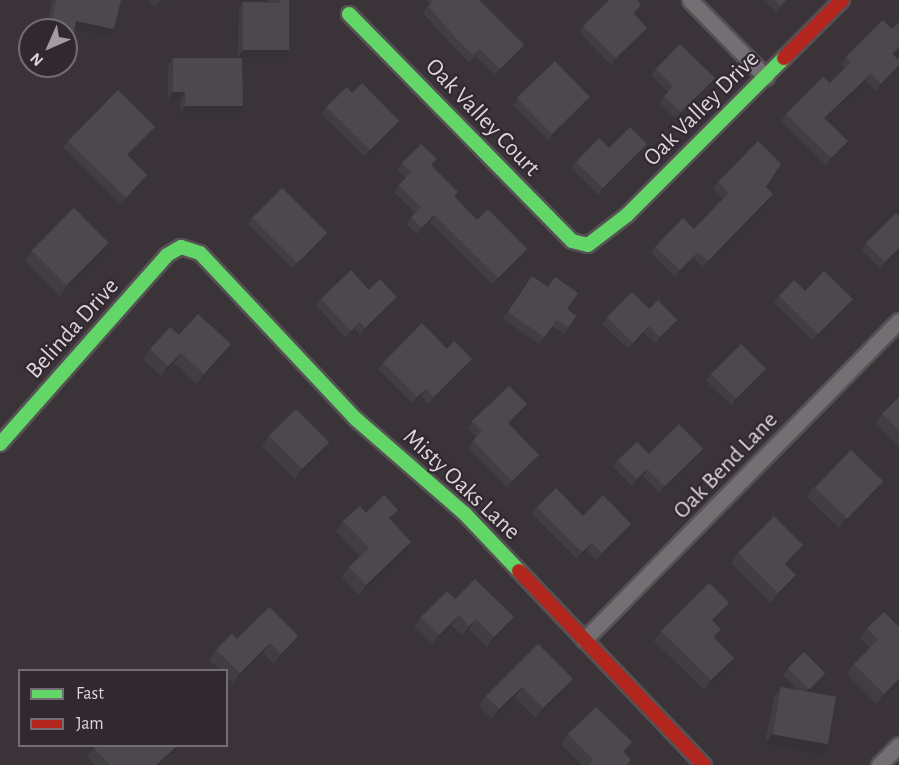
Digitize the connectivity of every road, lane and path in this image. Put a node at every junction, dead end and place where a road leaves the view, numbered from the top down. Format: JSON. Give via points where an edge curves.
{"nodes":[{"id":1,"x":690,"y":0,"type":"edge"},
{"id":2,"x":842,"y":0,"type":"edge"},
{"id":3,"x":349,"y":14,"type":"dead end"},
{"id":4,"x":766,"y":77,"type":"junction"},
{"id":5,"x":588,"y":244,"type":"joint"},
{"id":6,"x":181,"y":247,"type":"joint"},
{"id":7,"x":899,"y":321,"type":"edge"},
{"id":8,"x":0,"y":444,"type":"edge"},
{"id":9,"x":584,"y":640,"type":"junction"},
{"id":10,"x":899,"y":745,"type":"edge"},
{"id":11,"x":704,"y":765,"type":"edge"},
{"id":12,"x":879,"y":765,"type":"edge"}],
"edges":[{"from":1,"to":4,"type":"street"},
{"from":2,"to":4,"type":"street","name":"Oak Valley Drive"},
{"from":3,"to":5,"type":"street","name":"Oak Valley Court","via":[[572,241]]},
{"from":4,"to":5,"type":"street","name":"Oak Valley Drive","via":[[627,215]]},
{"from":6,"to":8,"type":"street","name":"Belinda Drive","via":[[167,255]]},
{"from":6,"to":9,"type":"street","name":"Misty Oaks Lane","via":[[214,266],[357,420],[465,514]]},
{"from":7,"to":9,"type":"street","name":"Oak Bend Lane"},
{"from":9,"to":11,"type":"street","name":"Misty Oaks Lane"},
{"from":10,"to":12,"type":"street"}]}
